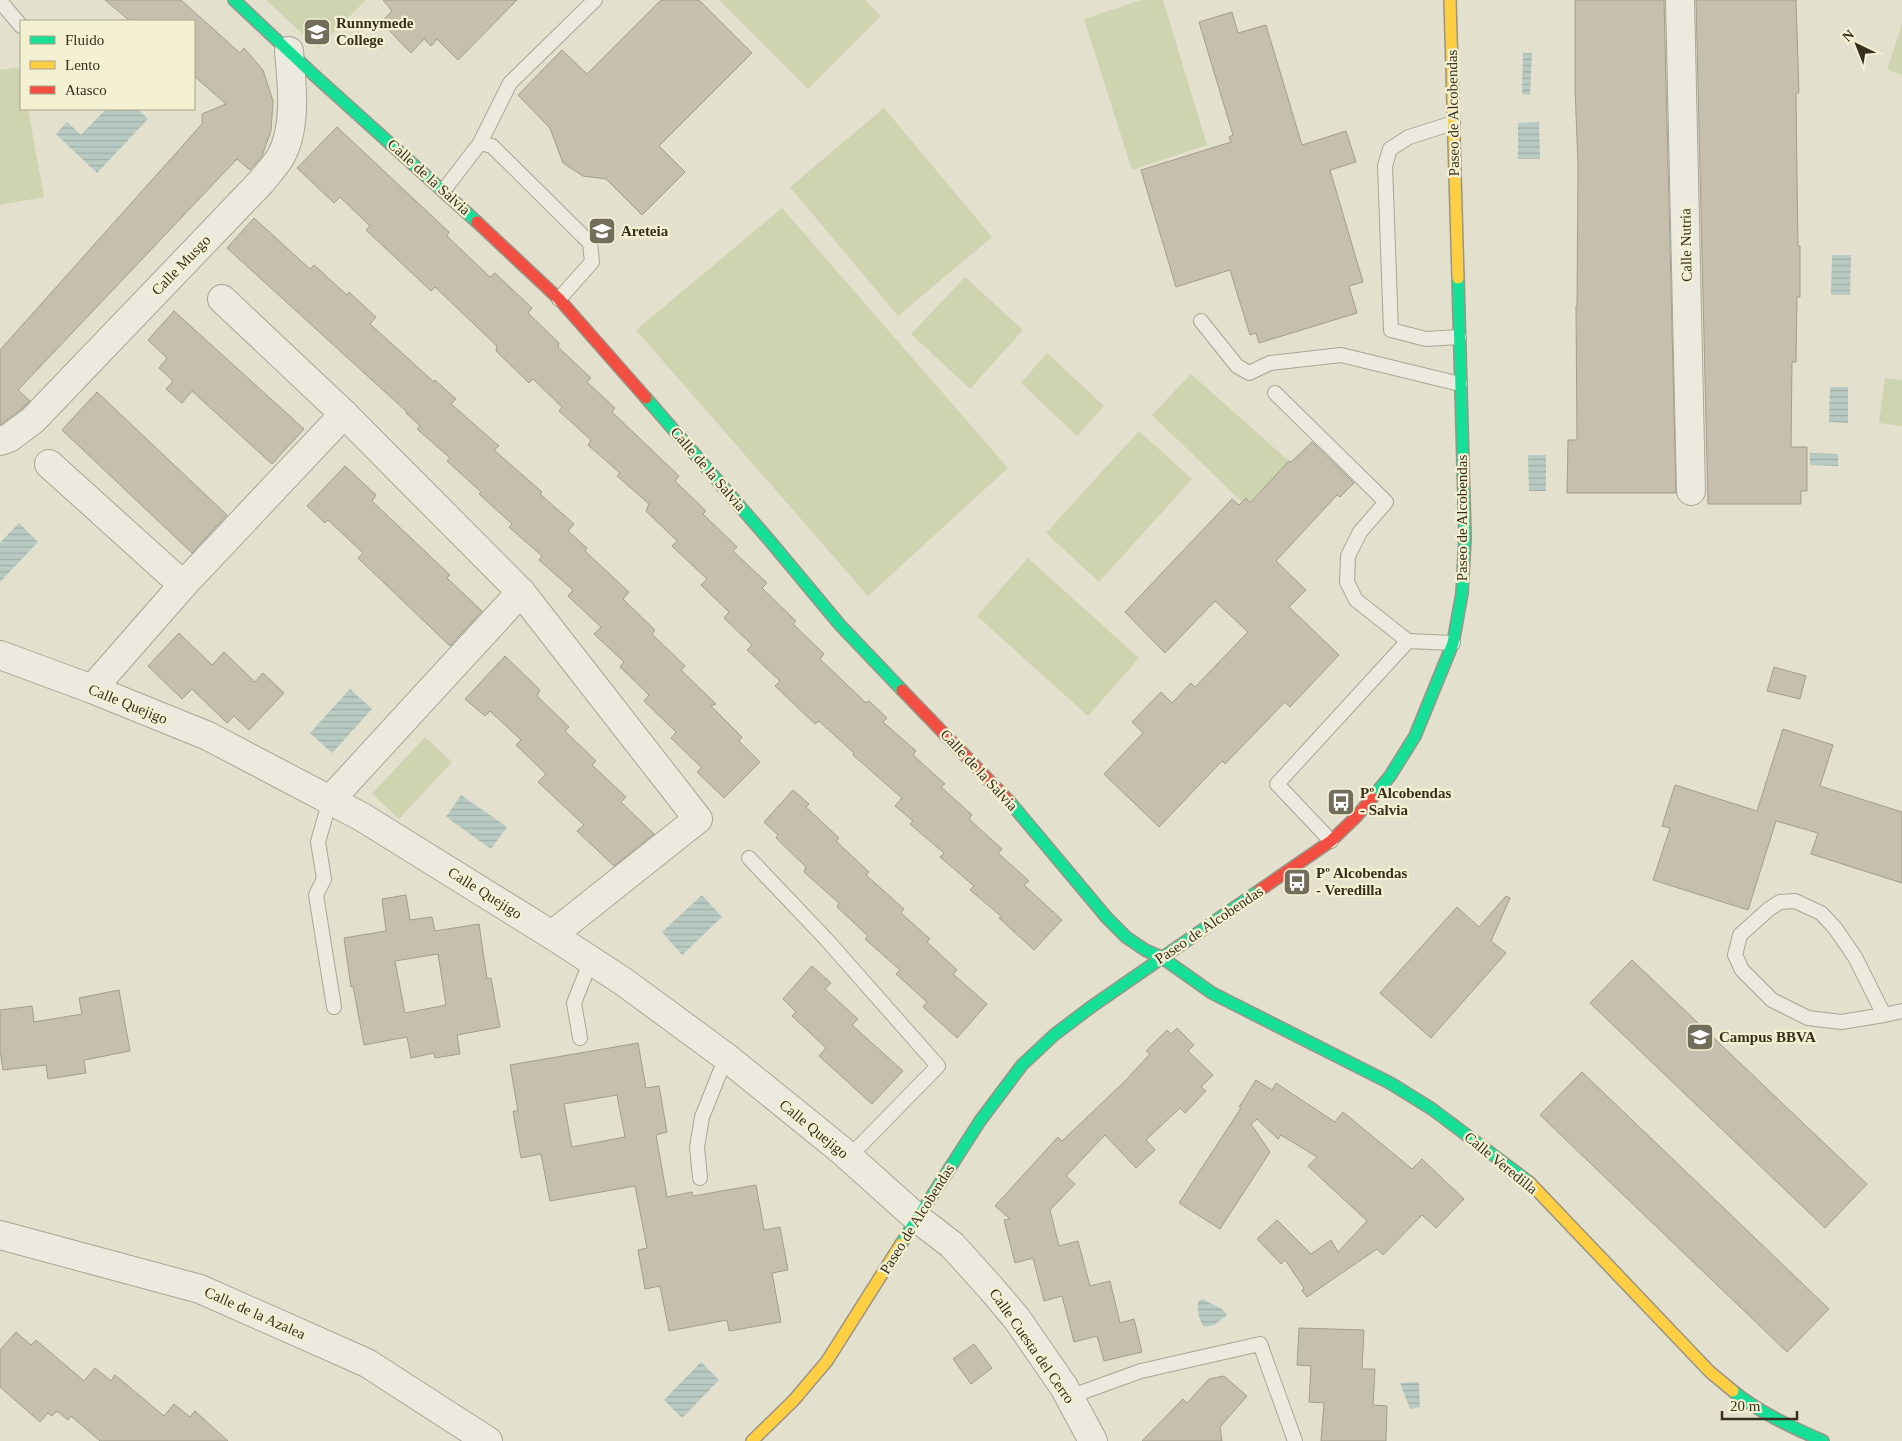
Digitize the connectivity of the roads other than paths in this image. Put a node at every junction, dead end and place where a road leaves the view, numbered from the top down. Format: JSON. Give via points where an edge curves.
{"nodes":[{"id":1,"x":234,"y":0,"type":"edge"},
{"id":2,"x":595,"y":0,"type":"edge"},
{"id":3,"x":1450,"y":0,"type":"edge"},
{"id":4,"x":1680,"y":0,"type":"edge"},
{"id":5,"x":0,"y":1,"type":"edge"},
{"id":6,"x":20,"y":25,"type":"edge"},
{"id":7,"x":289,"y":52,"type":"junction"},
{"id":8,"x":1453,"y":123,"type":"junction"},
{"id":9,"x":480,"y":143,"type":"junction"},
{"id":10,"x":444,"y":190,"type":"junction"},
{"id":11,"x":222,"y":299,"type":"dead end"},
{"id":12,"x":559,"y":299,"type":"junction"},
{"id":13,"x":1201,"y":321,"type":"dead end"},
{"id":14,"x":1459,"y":337,"type":"junction"},
{"id":15,"x":1460,"y":384,"type":"junction"},
{"id":16,"x":1275,"y":393,"type":"dead end"},
{"id":17,"x":344,"y":414,"type":"junction"},
{"id":18,"x":0,"y":441,"type":"edge"},
{"id":19,"x":50,"y":464,"type":"dead end"},
{"id":20,"x":1691,"y":491,"type":"dead end"},
{"id":21,"x":183,"y":585,"type":"junction"},
{"id":22,"x":521,"y":592,"type":"junction"},
{"id":23,"x":1408,"y":641,"type":"junction"},
{"id":24,"x":1453,"y":643,"type":"junction"},
{"id":25,"x":0,"y":655,"type":"edge"},
{"id":26,"x":92,"y":689,"type":"junction"},
{"id":27,"x":330,"y":800,"type":"junction"},
{"id":28,"x":1331,"y":841,"type":"junction"},
{"id":29,"x":749,"y":858,"type":"dead end"},
{"id":30,"x":552,"y":935,"type":"junction"},
{"id":31,"x":1160,"y":957,"type":"junction"},
{"id":32,"x":591,"y":960,"type":"junction"},
{"id":33,"x":334,"y":1007,"type":"dead end"},
{"id":34,"x":1902,"y":1011,"type":"edge"},
{"id":35,"x":1884,"y":1015,"type":"junction"},
{"id":36,"x":580,"y":1038,"type":"dead end"},
{"id":37,"x":726,"y":1058,"type":"junction"},
{"id":38,"x":849,"y":1157,"type":"junction"},
{"id":39,"x":700,"y":1178,"type":"dead end"},
{"id":40,"x":917,"y":1218,"type":"junction"},
{"id":41,"x":0,"y":1234,"type":"edge"},
{"id":42,"x":1069,"y":1397,"type":"junction"},
{"id":43,"x":488,"y":1441,"type":"edge"},
{"id":44,"x":752,"y":1441,"type":"edge"},
{"id":45,"x":1093,"y":1441,"type":"edge"},
{"id":46,"x":1295,"y":1441,"type":"edge"},
{"id":47,"x":1823,"y":1441,"type":"edge"}],
"edges":[{"from":1,"to":7,"type":"street","name":"Calle de la Salvia"},
{"from":2,"to":9,"type":"lane","via":[[510,83]]},
{"from":3,"to":8,"type":"street","name":"Paseo de Alcobendas"},
{"from":4,"to":20,"type":"street","name":"Calle Nutria"},
{"from":5,"to":6,"type":"lane"},
{"from":7,"to":10,"type":"street","name":"Calle de la Salvia"},
{"from":7,"to":18,"type":"street","name":"Calle Musgo","via":[[293,97],[289,133],[282,156],[262,181],[33,420]]},
{"from":8,"to":14,"type":"street","name":"Paseo de Alcobendas"},
{"from":8,"to":14,"type":"lane","via":[[1410,137],[1390,149],[1385,166],[1391,330],[1426,339]]},
{"from":9,"to":10,"type":"lane"},
{"from":9,"to":12,"type":"lane","via":[[492,146],[590,242],[592,262]]},
{"from":10,"to":12,"type":"street","name":"Calle de la Salvia"},
{"from":11,"to":17,"type":"street"},
{"from":12,"to":31,"type":"street","name":"Calle de la Salvia","via":[[840,625],[1005,796],[1107,918],[1126,937]]},
{"from":13,"to":15,"type":"lane","via":[[1237,366],[1249,373],[1270,363],[1341,355]]},
{"from":14,"to":15,"type":"street","name":"Paseo de Alcobendas"},
{"from":15,"to":24,"type":"street","name":"Paseo de Alcobendas","via":[[1465,538],[1462,593]]},
{"from":16,"to":23,"type":"lane","via":[[1386,502],[1360,532],[1348,556],[1347,582],[1356,600]]},
{"from":17,"to":21,"type":"street"},
{"from":17,"to":22,"type":"street"},
{"from":19,"to":21,"type":"street"},
{"from":21,"to":26,"type":"street"},
{"from":22,"to":27,"type":"street"},
{"from":22,"to":30,"type":"street","via":[[698,819]]},
{"from":23,"to":24,"type":"lane"},
{"from":23,"to":28,"type":"lane","via":[[1277,784]]},
{"from":24,"to":28,"type":"street","name":"Paseo de Alcobendas","via":[[1416,736],[1390,776]]},
{"from":25,"to":26,"type":"street","name":"Calle Quejigo"},
{"from":26,"to":27,"type":"street","name":"Calle Quejigo","via":[[208,736]]},
{"from":27,"to":30,"type":"street","name":"Calle Quejigo"},
{"from":27,"to":33,"type":"lane","via":[[318,842],[324,879],[316,896]]},
{"from":28,"to":31,"type":"street","name":"Paseo de Alcobendas"},
{"from":29,"to":38,"type":"lane","via":[[826,939],[938,1066]]},
{"from":30,"to":32,"type":"street","name":"Calle Quejigo"},
{"from":31,"to":40,"type":"street","name":"Paseo de Alcobendas","via":[[1054,1035],[1022,1065],[980,1121]]},
{"from":31,"to":47,"type":"street","name":"Calle Veredilla","via":[[1212,992],[1390,1083],[1432,1109],[1527,1180],[1710,1372],[1745,1401]]},
{"from":32,"to":36,"type":"lane","via":[[574,1003]]},
{"from":32,"to":37,"type":"street","name":"Calle Quejigo"},
{"from":34,"to":35,"type":"lane"},
{"from":35,"to":35,"type":"lane","via":[[1841,1022],[1808,1018],[1772,1000],[1742,970],[1735,955],[1740,935],[1780,902],[1795,901],[1821,913],[1855,957]]},
{"from":37,"to":38,"type":"street","name":"Calle Quejigo"},
{"from":37,"to":39,"type":"lane","via":[[702,1117],[697,1147]]},
{"from":38,"to":40,"type":"street","name":"Calle Quejigo"},
{"from":40,"to":42,"type":"street","name":"Calle Cuesta del Cerro","via":[[952,1245],[990,1286]]},
{"from":40,"to":44,"type":"street","name":"Paseo de Alcobendas","via":[[827,1361],[794,1400]]},
{"from":41,"to":43,"type":"street","name":"Calle de la Azalea","via":[[200,1288],[367,1363]]},
{"from":42,"to":45,"type":"street","name":"Calle Cuesta del Cerro"},
{"from":42,"to":46,"type":"lane","via":[[1141,1372],[1260,1344]]}]}
